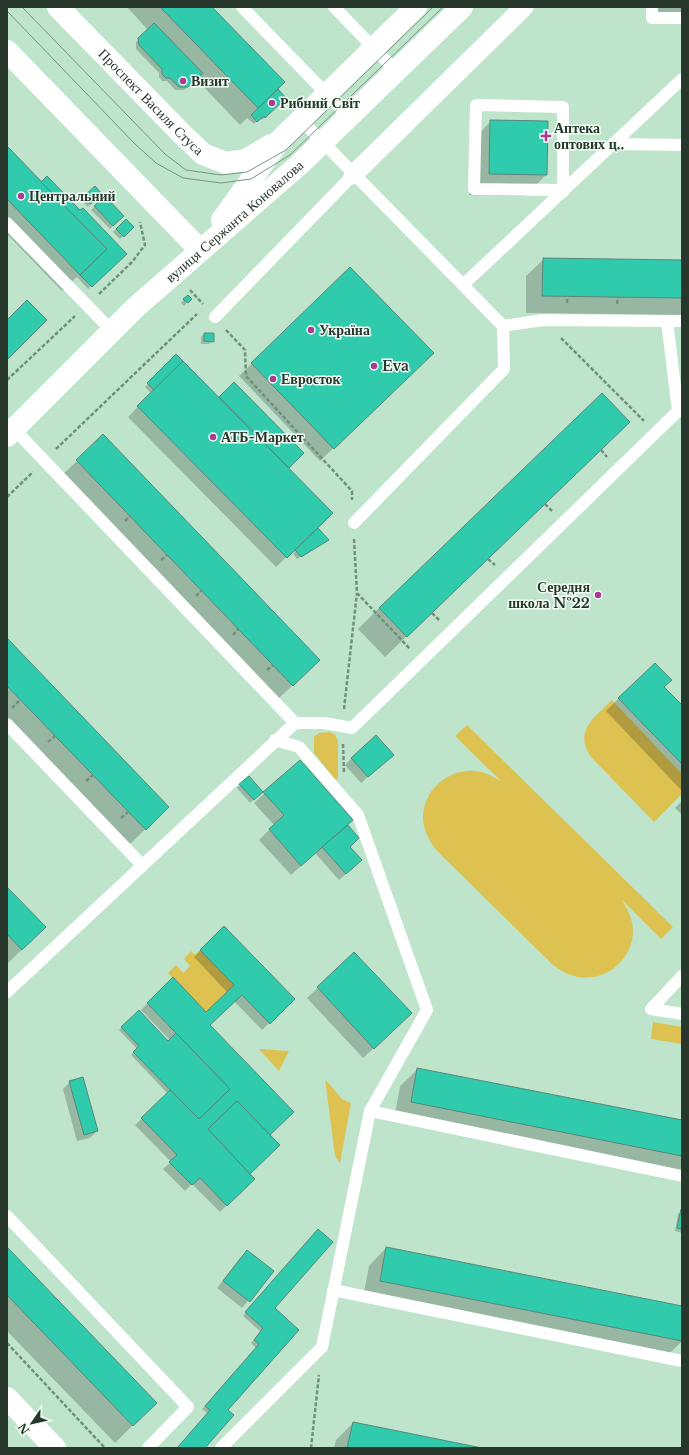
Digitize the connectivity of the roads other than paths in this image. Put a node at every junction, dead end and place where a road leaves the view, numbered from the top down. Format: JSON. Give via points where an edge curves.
{"nodes":[{"id":1,"x":58,"y":7,"type":"edge"},
{"id":2,"x":242,"y":7,"type":"edge"},
{"id":3,"x":334,"y":7,"type":"edge"},
{"id":4,"x":416,"y":7,"type":"edge"},
{"id":5,"x":462,"y":7,"type":"edge"},
{"id":6,"x":524,"y":7,"type":"edge"},
{"id":7,"x":652,"y":7,"type":"edge"},
{"id":8,"x":682,"y":18,"type":"edge"},
{"id":9,"x":374,"y":49,"type":"junction"},
{"id":10,"x":7,"y":51,"type":"edge"},
{"id":11,"x":396,"y":71,"type":"junction"},
{"id":12,"x":682,"y":79,"type":"edge"},
{"id":13,"x":327,"y":95,"type":"junction"},
{"id":14,"x":349,"y":117,"type":"junction"},
{"id":15,"x":301,"y":120,"type":"junction"},
{"id":16,"x":279,"y":141,"type":"junction"},
{"id":17,"x":322,"y":143,"type":"junction"},
{"id":18,"x":613,"y":144,"type":"junction"},
{"id":19,"x":682,"y":145,"type":"edge"},
{"id":20,"x":353,"y":174,"type":"junction"},
{"id":21,"x":562,"y":191,"type":"junction"},
{"id":22,"x":7,"y":223,"type":"edge"},
{"id":23,"x":200,"y":250,"type":"junction"},
{"id":24,"x":464,"y":285,"type":"junction"},
{"id":25,"x":215,"y":317,"type":"road end"},
{"id":26,"x":668,"y":320,"type":"junction"},
{"id":27,"x":682,"y":321,"type":"edge"},
{"id":28,"x":503,"y":326,"type":"junction"},
{"id":29,"x":112,"y":331,"type":"junction"},
{"id":30,"x":10,"y":432,"type":"edge"},
{"id":31,"x":354,"y":523,"type":"road end"},
{"id":32,"x":295,"y":723,"type":"junction"},
{"id":33,"x":7,"y":724,"type":"edge"},
{"id":34,"x":275,"y":740,"type":"junction"},
{"id":35,"x":142,"y":865,"type":"junction"},
{"id":36,"x":682,"y":976,"type":"edge"},
{"id":37,"x":10,"y":985,"type":"edge"},
{"id":38,"x":682,"y":1014,"type":"edge"},
{"id":39,"x":370,"y":1111,"type":"junction"},
{"id":40,"x":682,"y":1176,"type":"edge"},
{"id":41,"x":7,"y":1216,"type":"edge"},
{"id":42,"x":333,"y":1290,"type":"junction"},
{"id":43,"x":682,"y":1361,"type":"edge"},
{"id":44,"x":7,"y":1398,"type":"edge"},
{"id":45,"x":228,"y":1447,"type":"edge"},
{"id":46,"x":54,"y":1448,"type":"edge"},
{"id":47,"x":148,"y":1448,"type":"edge"}],
"edges":[{"from":1,"to":16,"type":"street","name":"Проспект Василя Стуса","via":[[203,154],[226,163],[246,160]]},
{"from":2,"to":13,"type":"lane"},
{"from":3,"to":9,"type":"lane"},
{"from":4,"to":9,"type":"street"},
{"from":5,"to":11,"type":"street","name":"вулиця Сержанта Коновалова"},
{"from":6,"to":20,"type":"street"},
{"from":7,"to":8,"type":"lane","via":[[652,18]]},
{"from":9,"to":11,"type":"lane"},
{"from":9,"to":13,"type":"street"},
{"from":10,"to":23,"type":"street"},
{"from":11,"to":14,"type":"street","name":"вулиця Сержанта Коновалова"},
{"from":12,"to":18,"type":"lane"},
{"from":13,"to":14,"type":"lane"},
{"from":13,"to":15,"type":"street"},
{"from":14,"to":17,"type":"street","name":"вулиця Сержанта Коновалова"},
{"from":15,"to":16,"type":"street"},
{"from":15,"to":17,"type":"lane"},
{"from":16,"to":23,"type":"street"},
{"from":17,"to":20,"type":"lane"},
{"from":17,"to":23,"type":"street","name":"вулиця Сержанта Коновалова"},
{"from":18,"to":19,"type":"lane"},
{"from":18,"to":21,"type":"lane"},
{"from":20,"to":24,"type":"lane"},
{"from":20,"to":25,"type":"lane"},
{"from":21,"to":21,"type":"lane","via":[[474,189],[476,105],[563,106]]},
{"from":21,"to":24,"type":"lane"},
{"from":22,"to":29,"type":"lane"},
{"from":23,"to":29,"type":"street","name":"вулиця Сержанта Коновалова"},
{"from":24,"to":28,"type":"lane"},
{"from":26,"to":27,"type":"lane"},
{"from":26,"to":28,"type":"lane","via":[[543,320]]},
{"from":26,"to":32,"type":"lane","via":[[678,411],[352,728],[324,723]]},
{"from":28,"to":31,"type":"lane","via":[[504,369]]},
{"from":29,"to":30,"type":"street","name":"вулиця Сержанта Коновалова"},
{"from":30,"to":32,"type":"lane","via":[[44,461]]},
{"from":32,"to":34,"type":"lane"},
{"from":33,"to":35,"type":"lane"},
{"from":34,"to":35,"type":"lane"},
{"from":34,"to":39,"type":"lane","via":[[299,747],[358,815],[427,1010]]},
{"from":35,"to":37,"type":"lane"},
{"from":36,"to":38,"type":"lane","via":[[651,1010]]},
{"from":39,"to":40,"type":"lane"},
{"from":39,"to":42,"type":"lane"},
{"from":41,"to":47,"type":"lane","via":[[188,1408]]},
{"from":42,"to":43,"type":"lane"},
{"from":42,"to":45,"type":"lane","via":[[322,1347]]},
{"from":44,"to":46,"type":"street"}]}
